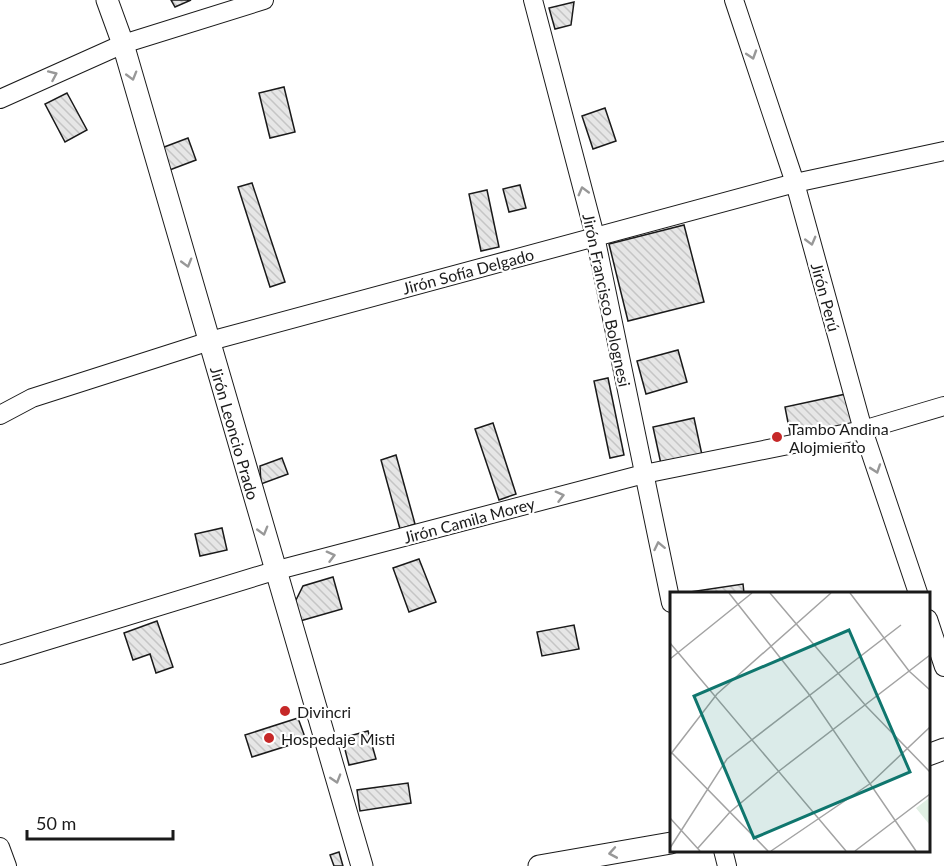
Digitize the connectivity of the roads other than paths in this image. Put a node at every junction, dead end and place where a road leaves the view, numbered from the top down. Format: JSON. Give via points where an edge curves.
{"nodes":[{"id":1,"x":107,"y":0,"type":"edge"},
{"id":2,"x":264,"y":0,"type":"edge"},
{"id":3,"x":532,"y":0,"type":"edge"},
{"id":4,"x":734,"y":0,"type":"edge"},
{"id":5,"x":123,"y":44,"type":"junction"},
{"id":6,"x":0,"y":99,"type":"edge"},
{"id":7,"x":944,"y":151,"type":"edge"},
{"id":8,"x":795,"y":183,"type":"junction"},
{"id":9,"x":595,"y":236,"type":"junction"},
{"id":10,"x":210,"y":341,"type":"junction"},
{"id":11,"x":944,"y":406,"type":"edge"},
{"id":12,"x":0,"y":415,"type":"edge"},
{"id":13,"x":862,"y":430,"type":"junction"},
{"id":14,"x":644,"y":474,"type":"junction"},
{"id":15,"x":274,"y":571,"type":"junction"},
{"id":16,"x":918,"y":592,"type":"edge"},
{"id":17,"x":670,"y":598,"type":"edge"},
{"id":18,"x":929,"y":625,"type":"edge"},
{"id":19,"x":0,"y":655,"type":"edge"},
{"id":20,"x":944,"y":667,"type":"edge"},
{"id":21,"x":944,"y":749,"type":"edge"},
{"id":22,"x":929,"y":754,"type":"edge"},
{"id":23,"x":670,"y":843,"type":"edge"},
{"id":24,"x":0,"y":847,"type":"edge"},
{"id":25,"x":723,"y":851,"type":"edge"},
{"id":26,"x":8,"y":866,"type":"edge"},
{"id":27,"x":362,"y":866,"type":"edge"},
{"id":28,"x":539,"y":866,"type":"edge"},
{"id":29,"x":727,"y":866,"type":"edge"}],
"edges":[{"from":1,"to":5,"type":"street","name":"Jirón Leoncio Prado"},
{"from":2,"to":5,"type":"street"},
{"from":9,"to":3,"type":"street","name":"Jirón Francisco Bolognesi","one_way":true},
{"from":4,"to":8,"type":"street","name":"Jirón Perú","one_way":true},
{"from":6,"to":5,"type":"street","one_way":true},
{"from":5,"to":10,"type":"street","name":"Jirón Leoncio Prado","one_way":true},
{"from":7,"to":8,"type":"street","name":"Jirón Sofía Delgado"},
{"from":8,"to":9,"type":"street","name":"Jirón Sofía Delgado"},
{"from":8,"to":13,"type":"street","name":"Jirón Perú","one_way":true},
{"from":9,"to":10,"type":"street","name":"Jirón Sofía Delgado"},
{"from":9,"to":14,"type":"street","name":"Jirón Francisco Bolognesi"},
{"from":10,"to":12,"type":"street","name":"Jirón Sofía Delgado","via":[[32,398]]},
{"from":10,"to":15,"type":"street","name":"Jirón Leoncio Prado","one_way":true},
{"from":11,"to":13,"type":"street","name":"Jirón Camila Morey"},
{"from":13,"to":14,"type":"street","name":"Jirón Camila Morey"},
{"from":13,"to":16,"type":"street","name":"Jirón Perú","one_way":true},
{"from":15,"to":14,"type":"street","name":"Jirón Camila Morey","one_way":true},
{"from":17,"to":14,"type":"street","name":"Jirón Francisco Bolognesi","one_way":true},
{"from":15,"to":19,"type":"street","name":"Jirón Camila Morey"},
{"from":15,"to":27,"type":"street","name":"Jirón Leoncio Prado","one_way":true},
{"from":18,"to":20,"type":"street"},
{"from":21,"to":22,"type":"street"},
{"from":23,"to":28,"type":"street","one_way":true},
{"from":24,"to":26,"type":"street"},
{"from":25,"to":29,"type":"street"}]}
